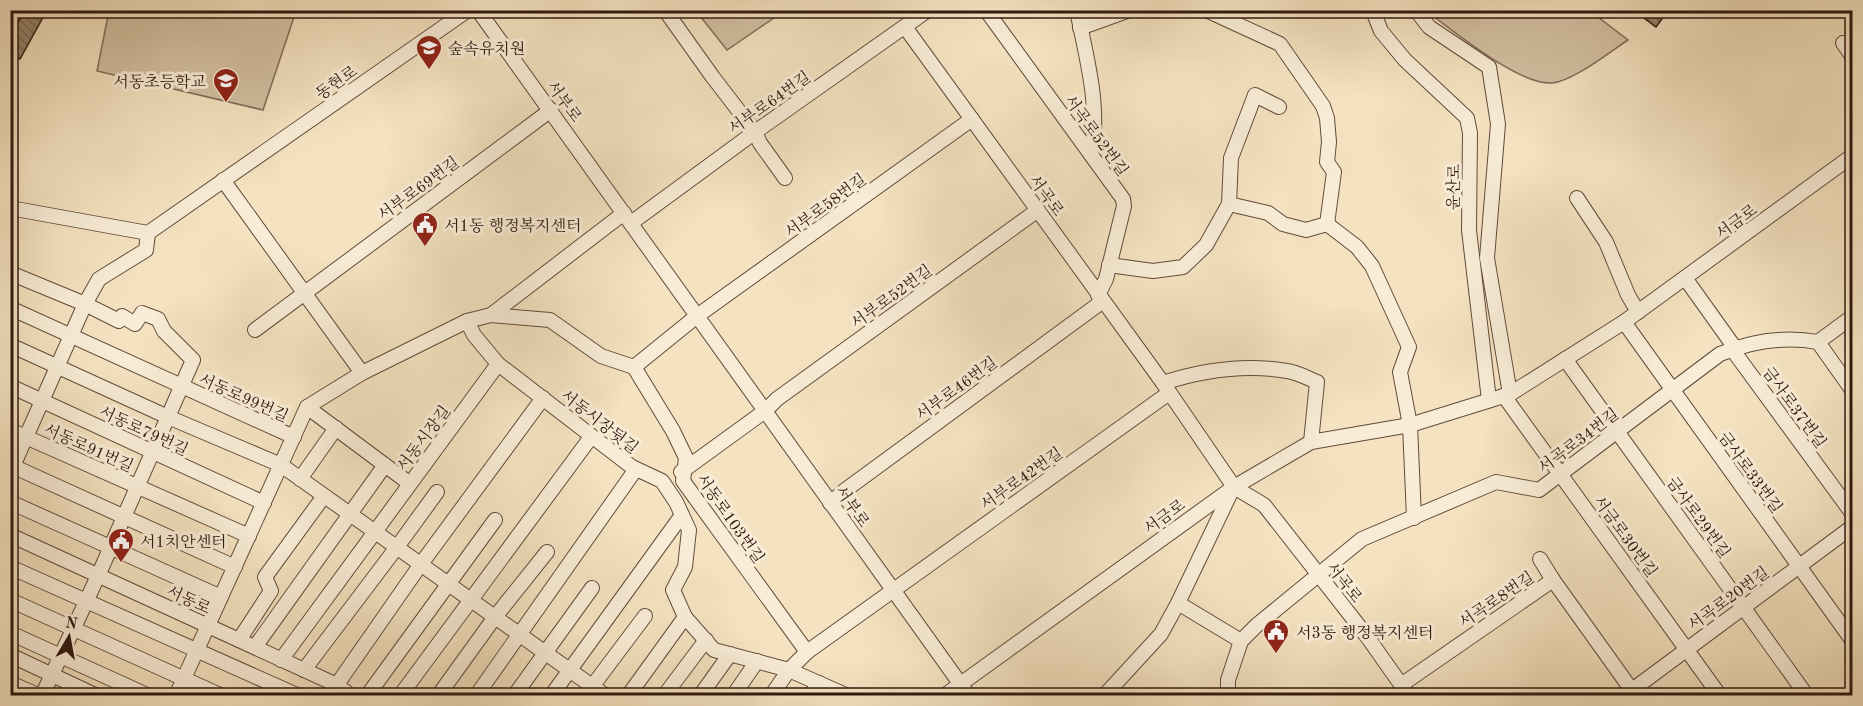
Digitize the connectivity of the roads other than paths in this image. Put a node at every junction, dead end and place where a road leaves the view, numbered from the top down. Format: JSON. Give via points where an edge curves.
{"nodes":[{"id":1,"x":468,"y":10,"type":"edge"},
{"id":2,"x":478,"y":10,"type":"edge"},
{"id":3,"x":665,"y":10,"type":"edge"},
{"id":4,"x":928,"y":10,"type":"edge"},
{"id":5,"x":986,"y":10,"type":"edge"},
{"id":6,"x":1077,"y":10,"type":"edge"},
{"id":7,"x":1130,"y":10,"type":"edge"},
{"id":8,"x":1206,"y":10,"type":"edge"},
{"id":9,"x":1376,"y":10,"type":"edge"},
{"id":10,"x":1416,"y":10,"type":"edge"},
{"id":11,"x":905,"y":27,"type":"junction"},
{"id":12,"x":1080,"y":28,"type":"junction"},
{"id":13,"x":1843,"y":43,"type":"dead end"},
{"id":14,"x":1852,"y":56,"type":"edge"},
{"id":15,"x":1279,"y":107,"type":"dead end"},
{"id":16,"x":551,"y":110,"type":"junction"},
{"id":17,"x":972,"y":119,"type":"junction"},
{"id":18,"x":755,"y":132,"type":"junction"},
{"id":19,"x":1090,"y":154,"type":"junction"},
{"id":20,"x":1852,"y":156,"type":"edge"},
{"id":21,"x":785,"y":178,"type":"dead end"},
{"id":22,"x":223,"y":180,"type":"junction"},
{"id":23,"x":1577,"y":198,"type":"dead end"},
{"id":24,"x":1229,"y":204,"type":"junction"},
{"id":25,"x":10,"y":208,"type":"edge"},
{"id":26,"x":1038,"y":210,"type":"junction"},
{"id":27,"x":627,"y":218,"type":"junction"},
{"id":28,"x":1327,"y":224,"type":"junction"},
{"id":29,"x":148,"y":233,"type":"junction"},
{"id":30,"x":1109,"y":265,"type":"junction"},
{"id":31,"x":10,"y":273,"type":"edge"},
{"id":32,"x":1685,"y":278,"type":"junction"},
{"id":33,"x":305,"y":293,"type":"junction"},
{"id":34,"x":1101,"y":298,"type":"junction"},
{"id":35,"x":85,"y":304,"type":"junction"},
{"id":36,"x":10,"y":309,"type":"edge"},
{"id":37,"x":1638,"y":312,"type":"junction"},
{"id":38,"x":491,"y":315,"type":"junction"},
{"id":39,"x":697,"y":316,"type":"junction"},
{"id":40,"x":1852,"y":317,"type":"edge"},
{"id":41,"x":467,"y":321,"type":"junction"},
{"id":42,"x":1624,"y":322,"type":"junction"},
{"id":43,"x":255,"y":330,"type":"dead end"},
{"id":44,"x":71,"y":336,"type":"junction"},
{"id":45,"x":1818,"y":342,"type":"junction"},
{"id":46,"x":10,"y":345,"type":"edge"},
{"id":47,"x":1734,"y":348,"type":"junction"},
{"id":48,"x":1565,"y":359,"type":"junction"},
{"id":49,"x":498,"y":364,"type":"junction"},
{"id":50,"x":57,"y":366,"type":"junction"},
{"id":51,"x":634,"y":367,"type":"junction"},
{"id":52,"x":362,"y":373,"type":"junction"},
{"id":53,"x":10,"y":386,"type":"edge"},
{"id":54,"x":181,"y":386,"type":"junction"},
{"id":55,"x":1166,"y":388,"type":"junction"},
{"id":56,"x":1672,"y":389,"type":"junction"},
{"id":57,"x":1852,"y":390,"type":"edge"},
{"id":58,"x":1507,"y":395,"type":"junction"},
{"id":59,"x":543,"y":398,"type":"junction"},
{"id":60,"x":1489,"y":400,"type":"junction"},
{"id":61,"x":42,"y":401,"type":"junction"},
{"id":62,"x":307,"y":407,"type":"junction"},
{"id":63,"x":765,"y":411,"type":"junction"},
{"id":64,"x":168,"y":417,"type":"junction"},
{"id":65,"x":1410,"y":425,"type":"junction"},
{"id":66,"x":336,"y":428,"type":"junction"},
{"id":67,"x":10,"y":429,"type":"edge"},
{"id":68,"x":1617,"y":430,"type":"junction"},
{"id":69,"x":27,"y":437,"type":"junction"},
{"id":70,"x":294,"y":437,"type":"junction"},
{"id":71,"x":591,"y":437,"type":"junction"},
{"id":72,"x":1311,"y":442,"type":"junction"},
{"id":73,"x":153,"y":452,"type":"junction"},
{"id":74,"x":281,"y":465,"type":"junction"},
{"id":75,"x":385,"y":465,"type":"junction"},
{"id":76,"x":11,"y":468,"type":"edge"},
{"id":77,"x":636,"y":469,"type":"junction"},
{"id":78,"x":684,"y":469,"type":"junction"},
{"id":79,"x":1560,"y":474,"type":"junction"},
{"id":80,"x":300,"y":479,"type":"junction"},
{"id":81,"x":662,"y":481,"type":"junction"},
{"id":82,"x":409,"y":483,"type":"junction"},
{"id":83,"x":137,"y":486,"type":"junction"},
{"id":84,"x":1234,"y":486,"type":"junction"},
{"id":85,"x":437,"y":492,"type":"dead end"},
{"id":86,"x":324,"y":496,"type":"junction"},
{"id":87,"x":10,"y":502,"type":"edge"},
{"id":88,"x":264,"y":503,"type":"junction"},
{"id":89,"x":830,"y":503,"type":"junction"},
{"id":90,"x":1852,"y":513,"type":"edge"},
{"id":91,"x":349,"y":514,"type":"junction"},
{"id":92,"x":682,"y":515,"type":"junction"},
{"id":93,"x":124,"y":516,"type":"junction"},
{"id":94,"x":1414,"y":518,"type":"junction"},
{"id":95,"x":495,"y":520,"type":"dead end"},
{"id":96,"x":1852,"y":527,"type":"edge"},
{"id":97,"x":374,"y":531,"type":"junction"},
{"id":98,"x":10,"y":535,"type":"edge"},
{"id":99,"x":249,"y":536,"type":"junction"},
{"id":100,"x":111,"y":546,"type":"junction"},
{"id":101,"x":397,"y":548,"type":"junction"},
{"id":102,"x":547,"y":552,"type":"dead end"},
{"id":103,"x":1540,"y":559,"type":"dead end"},
{"id":104,"x":421,"y":564,"type":"junction"},
{"id":105,"x":1799,"y":566,"type":"junction"},
{"id":106,"x":10,"y":567,"type":"edge"},
{"id":107,"x":235,"y":567,"type":"junction"},
{"id":108,"x":1318,"y":575,"type":"junction"},
{"id":109,"x":99,"y":576,"type":"junction"},
{"id":110,"x":1553,"y":580,"type":"junction"},
{"id":111,"x":449,"y":584,"type":"junction"},
{"id":112,"x":592,"y":588,"type":"dead end"},
{"id":113,"x":893,"y":591,"type":"junction"},
{"id":114,"x":221,"y":597,"type":"junction"},
{"id":115,"x":10,"y":600,"type":"edge"},
{"id":116,"x":472,"y":600,"type":"junction"},
{"id":117,"x":86,"y":602,"type":"junction"},
{"id":118,"x":1179,"y":603,"type":"junction"},
{"id":119,"x":1744,"y":608,"type":"junction"},
{"id":120,"x":495,"y":616,"type":"junction"},
{"id":121,"x":645,"y":616,"type":"dead end"},
{"id":122,"x":685,"y":617,"type":"junction"},
{"id":123,"x":208,"y":626,"type":"junction"},
{"id":124,"x":74,"y":627,"type":"junction"},
{"id":125,"x":10,"y":633,"type":"edge"},
{"id":126,"x":519,"y":633,"type":"junction"},
{"id":127,"x":239,"y":640,"type":"junction"},
{"id":128,"x":706,"y":640,"type":"junction"},
{"id":129,"x":1852,"y":640,"type":"edge"},
{"id":130,"x":1240,"y":641,"type":"junction"},
{"id":131,"x":255,"y":647,"type":"junction"},
{"id":132,"x":197,"y":649,"type":"junction"},
{"id":133,"x":1687,"y":649,"type":"junction"},
{"id":134,"x":546,"y":652,"type":"junction"},
{"id":135,"x":807,"y":652,"type":"junction"},
{"id":136,"x":730,"y":654,"type":"junction"},
{"id":137,"x":10,"y":655,"type":"edge"},
{"id":138,"x":61,"y":655,"type":"junction"},
{"id":139,"x":281,"y":660,"type":"junction"},
{"id":140,"x":757,"y":661,"type":"junction"},
{"id":141,"x":304,"y":670,"type":"junction"},
{"id":142,"x":570,"y":670,"type":"junction"},
{"id":143,"x":789,"y":670,"type":"junction"},
{"id":144,"x":52,"y":674,"type":"junction"},
{"id":145,"x":184,"y":679,"type":"junction"},
{"id":146,"x":10,"y":683,"type":"edge"},
{"id":147,"x":819,"y":683,"type":"junction"},
{"id":148,"x":960,"y":683,"type":"junction"},
{"id":149,"x":333,"y":690,"type":"edge"},
{"id":150,"x":1405,"y":690,"type":"edge"},
{"id":151,"x":589,"y":691,"type":"edge"},
{"id":152,"x":1630,"y":694,"type":"edge"},
{"id":153,"x":846,"y":695,"type":"edge"},
{"id":154,"x":41,"y":696,"type":"edge"},
{"id":155,"x":97,"y":696,"type":"edge"},
{"id":156,"x":149,"y":696,"type":"edge"},
{"id":157,"x":177,"y":696,"type":"edge"},
{"id":158,"x":222,"y":696,"type":"edge"},
{"id":159,"x":299,"y":696,"type":"edge"},
{"id":160,"x":351,"y":696,"type":"edge"},
{"id":161,"x":367,"y":696,"type":"edge"},
{"id":162,"x":400,"y":696,"type":"edge"},
{"id":163,"x":438,"y":696,"type":"edge"},
{"id":164,"x":476,"y":696,"type":"edge"},
{"id":165,"x":514,"y":696,"type":"edge"},
{"id":166,"x":551,"y":696,"type":"edge"},
{"id":167,"x":606,"y":696,"type":"edge"},
{"id":168,"x":628,"y":696,"type":"edge"},
{"id":169,"x":664,"y":696,"type":"edge"},
{"id":170,"x":700,"y":696,"type":"edge"},
{"id":171,"x":733,"y":696,"type":"edge"},
{"id":172,"x":771,"y":696,"type":"edge"},
{"id":173,"x":810,"y":696,"type":"edge"},
{"id":174,"x":944,"y":696,"type":"edge"},
{"id":175,"x":969,"y":696,"type":"edge"},
{"id":176,"x":1104,"y":696,"type":"edge"},
{"id":177,"x":1228,"y":696,"type":"edge"},
{"id":178,"x":1720,"y":696,"type":"edge"},
{"id":179,"x":1807,"y":696,"type":"edge"}],
"edges":[{"from":1,"to":22,"type":"street","name":"동현로"},
{"from":2,"to":16,"type":"street","name":"서부로"},
{"from":3,"to":18,"type":"street"},
{"from":4,"to":11,"type":"street","name":"서부로64번길"},
{"from":5,"to":19,"type":"street","name":"서곡로52번길"},
{"from":6,"to":12,"type":"street"},
{"from":7,"to":12,"type":"street"},
{"from":8,"to":28,"type":"street","via":[[1280,44],[1323,106],[1327,118],[1327,162],[1334,172]]},
{"from":9,"to":60,"type":"street","name":"윤산로","via":[[1381,31],[1399,53],[1467,118],[1468,230]]},
{"from":10,"to":58,"type":"street","via":[[1429,27],[1489,67],[1498,124],[1487,258]]},
{"from":11,"to":17,"type":"street","name":"서곡로"},
{"from":11,"to":18,"type":"street","name":"서부로64번길"},
{"from":12,"to":19,"type":"street","via":[[1094,107]]},
{"from":13,"to":14,"type":"street"},
{"from":15,"to":24,"type":"street","via":[[1255,95],[1231,158]]},
{"from":16,"to":27,"type":"street","name":"서부로"},
{"from":16,"to":33,"type":"street","name":"서부로69번길"},
{"from":17,"to":26,"type":"street","name":"서곡로"},
{"from":17,"to":39,"type":"street","name":"서부로58번길"},
{"from":18,"to":21,"type":"street"},
{"from":18,"to":27,"type":"street","name":"서부로64번길"},
{"from":19,"to":30,"type":"street","name":"서곡로52번길","via":[[1124,199]]},
{"from":20,"to":32,"type":"street","name":"서금로"},
{"from":22,"to":29,"type":"street","name":"동현로"},
{"from":22,"to":33,"type":"street"},
{"from":23,"to":37,"type":"street","via":[[1606,242]]},
{"from":24,"to":28,"type":"street","via":[[1268,213],[1283,224],[1306,230]]},
{"from":24,"to":30,"type":"street","via":[[1206,245],[1183,267],[1153,272]]},
{"from":25,"to":29,"type":"street"},
{"from":26,"to":34,"type":"street","name":"서곡로"},
{"from":26,"to":63,"type":"street","name":"서부로52번길"},
{"from":27,"to":38,"type":"street"},
{"from":27,"to":39,"type":"street","name":"서부로"},
{"from":28,"to":65,"type":"street","via":[[1357,247],[1372,266],[1409,347],[1400,372]]},
{"from":29,"to":35,"type":"street","name":"서동로91번길","via":[[146,250],[99,279]]},
{"from":30,"to":34,"type":"street","name":"서곡로52번길"},
{"from":31,"to":35,"type":"street"},
{"from":32,"to":37,"type":"street","name":"서금로"},
{"from":32,"to":47,"type":"street","name":"금사로37번길"},
{"from":33,"to":43,"type":"street","name":"서부로69번길"},
{"from":33,"to":52,"type":"street"},
{"from":34,"to":55,"type":"street","name":"서곡로"},
{"from":34,"to":89,"type":"street","name":"서부로46번길"},
{"from":35,"to":44,"type":"street","name":"서동로91번길"},
{"from":35,"to":54,"type":"street","name":"서동로99번길","via":[[120,321],[122,316],[135,324],[142,313],[158,319],[164,331],[193,360]]},
{"from":36,"to":44,"type":"street"},
{"from":37,"to":42,"type":"street","name":"서금로"},
{"from":38,"to":41,"type":"street"},
{"from":38,"to":51,"type":"street","via":[[550,320],[601,356]]},
{"from":39,"to":51,"type":"street"},
{"from":39,"to":63,"type":"street","name":"서부로"},
{"from":40,"to":45,"type":"street"},
{"from":41,"to":49,"type":"street","name":"서동시장뒷길"},
{"from":41,"to":52,"type":"street"},
{"from":42,"to":48,"type":"street","name":"서금로"},
{"from":42,"to":56,"type":"street","name":"금사로33번길"},
{"from":44,"to":50,"type":"street","name":"서동로91번길"},
{"from":44,"to":54,"type":"street"},
{"from":45,"to":47,"type":"street","name":"서곡로34번길","via":[[1773,339]]},
{"from":45,"to":57,"type":"street"},
{"from":46,"to":50,"type":"street"},
{"from":47,"to":56,"type":"street","name":"서곡로34번길"},
{"from":47,"to":90,"type":"street","name":"금사로37번길"},
{"from":48,"to":58,"type":"street","name":"서금로"},
{"from":48,"to":68,"type":"street","name":"금사로29번길"},
{"from":49,"to":59,"type":"street","name":"서동시장뒷길"},
{"from":49,"to":82,"type":"street","name":"서동시장길"},
{"from":50,"to":61,"type":"street","name":"서동로91번길"},
{"from":50,"to":64,"type":"street"},
{"from":51,"to":78,"type":"street","name":"서동로103번길","via":[[673,431],[686,458]]},
{"from":52,"to":62,"type":"street"},
{"from":53,"to":61,"type":"street","name":"서동로79번길"},
{"from":54,"to":64,"type":"street","name":"서동로99번길"},
{"from":54,"to":70,"type":"street","name":"서동로99번길"},
{"from":55,"to":72,"type":"street","via":[[1190,374],[1248,368],[1288,371],[1317,382]]},
{"from":55,"to":84,"type":"street","name":"서곡로"},
{"from":55,"to":113,"type":"street","name":"서부로42번길"},
{"from":56,"to":68,"type":"street","name":"서곡로34번길"},
{"from":56,"to":105,"type":"street","name":"금사로33번길"},
{"from":58,"to":60,"type":"street","name":"서금로"},
{"from":58,"to":79,"type":"street","name":"서금로30번길"},
{"from":59,"to":71,"type":"street","name":"서동시장뒷길"},
{"from":59,"to":104,"type":"street"},
{"from":60,"to":65,"type":"street","name":"서금로"},
{"from":61,"to":69,"type":"street","name":"서동로91번길"},
{"from":61,"to":73,"type":"street","name":"서동로79번길"},
{"from":62,"to":66,"type":"street"},
{"from":62,"to":70,"type":"street"},
{"from":63,"to":78,"type":"street"},
{"from":63,"to":89,"type":"street","name":"서부로"},
{"from":64,"to":73,"type":"street","name":"서동로99번길"},
{"from":64,"to":74,"type":"street"},
{"from":65,"to":72,"type":"street","name":"서금로"},
{"from":65,"to":94,"type":"street"},
{"from":66,"to":75,"type":"street"},
{"from":66,"to":80,"type":"street"},
{"from":67,"to":69,"type":"street"},
{"from":68,"to":79,"type":"street","name":"서곡로34번길"},
{"from":68,"to":119,"type":"street","name":"금사로29번길"},
{"from":69,"to":76,"type":"street","name":"서동로91번길"},
{"from":69,"to":83,"type":"street","name":"서동로91번길"},
{"from":70,"to":74,"type":"street"},
{"from":71,"to":77,"type":"street","name":"서동시장뒷길"},
{"from":71,"to":116,"type":"street"},
{"from":72,"to":84,"type":"street","name":"서금로"},
{"from":73,"to":83,"type":"street","name":"서동로99번길"},
{"from":73,"to":88,"type":"street","name":"서동로79번길"},
{"from":74,"to":80,"type":"street"},
{"from":74,"to":88,"type":"street"},
{"from":75,"to":82,"type":"street"},
{"from":75,"to":91,"type":"street","name":"서동시장길"},
{"from":76,"to":93,"type":"street","name":"서동로91번길"},
{"from":77,"to":81,"type":"street","name":"서동시장뒷길"},
{"from":77,"to":126,"type":"street"},
{"from":78,"to":81,"type":"street","via":[[672,482]]},
{"from":78,"to":135,"type":"street","name":"서동로103번길","via":[[683,481]]},
{"from":79,"to":94,"type":"street","name":"서곡로34번길","via":[[1539,490],[1496,482]]},
{"from":79,"to":133,"type":"street","name":"서금로30번길"},
{"from":80,"to":86,"type":"street"},
{"from":81,"to":92,"type":"street"},
{"from":82,"to":97,"type":"street","name":"서동시장길"},
{"from":83,"to":93,"type":"street","name":"서동로99번길"},
{"from":83,"to":99,"type":"street"},
{"from":84,"to":108,"type":"street","name":"서곡로","via":[[1264,506]]},
{"from":84,"to":118,"type":"street"},
{"from":84,"to":148,"type":"street","name":"서금로"},
{"from":85,"to":101,"type":"street"},
{"from":86,"to":91,"type":"street"},
{"from":86,"to":127,"type":"street","via":[[265,577],[271,591]]},
{"from":87,"to":100,"type":"street"},
{"from":88,"to":99,"type":"street"},
{"from":89,"to":113,"type":"street","name":"서부로"},
{"from":91,"to":97,"type":"street"},
{"from":91,"to":131,"type":"street","name":"서동시장길"},
{"from":92,"to":122,"type":"street","via":[[689,530],[685,567],[673,590]]},
{"from":92,"to":142,"type":"street"},
{"from":93,"to":100,"type":"street","name":"서동로99번길"},
{"from":93,"to":107,"type":"street"},
{"from":94,"to":108,"type":"street","name":"서곡로34번길","via":[[1362,539]]},
{"from":95,"to":111,"type":"street"},
{"from":96,"to":105,"type":"street","name":"서곡로20번길"},
{"from":97,"to":101,"type":"street"},
{"from":97,"to":139,"type":"street","name":"서동시장길"},
{"from":98,"to":109,"type":"street","name":"서동로"},
{"from":99,"to":107,"type":"street"},
{"from":100,"to":109,"type":"street","name":"서동로99번길"},
{"from":100,"to":114,"type":"street"},
{"from":101,"to":104,"type":"street"},
{"from":101,"to":141,"type":"street"},
{"from":102,"to":120,"type":"street"},
{"from":103,"to":110,"type":"street"},
{"from":104,"to":111,"type":"street"},
{"from":104,"to":149,"type":"street"},
{"from":105,"to":119,"type":"street","name":"서곡로20번길"},
{"from":105,"to":129,"type":"street","name":"금사로33번길"},
{"from":106,"to":117,"type":"street"},
{"from":107,"to":114,"type":"street"},
{"from":108,"to":130,"type":"street","name":"서곡로34번길"},
{"from":108,"to":150,"type":"street","name":"서곡로"},
{"from":109,"to":117,"type":"street","name":"서동로99번길"},
{"from":109,"to":123,"type":"street","name":"서동로"},
{"from":110,"to":150,"type":"street","name":"서곡로8번길"},
{"from":110,"to":152,"type":"street","name":"서곡로8번길"},
{"from":111,"to":116,"type":"street"},
{"from":111,"to":161,"type":"street"},
{"from":112,"to":134,"type":"street"},
{"from":113,"to":135,"type":"street"},
{"from":113,"to":148,"type":"street","name":"서부로"},
{"from":114,"to":123,"type":"street"},
{"from":115,"to":124,"type":"street"},
{"from":116,"to":120,"type":"street"},
{"from":116,"to":162,"type":"street"},
{"from":117,"to":124,"type":"street","name":"서동로99번길"},
{"from":117,"to":132,"type":"street"},
{"from":118,"to":130,"type":"street"},
{"from":118,"to":176,"type":"street","via":[[1161,634]]},
{"from":119,"to":133,"type":"street","name":"서곡로20번길"},
{"from":119,"to":179,"type":"street","name":"금사로29번길"},
{"from":120,"to":126,"type":"street"},
{"from":120,"to":163,"type":"street"},
{"from":121,"to":151,"type":"street"},
{"from":122,"to":128,"type":"street"},
{"from":122,"to":168,"type":"street"},
{"from":123,"to":127,"type":"street","name":"서동로"},
{"from":123,"to":132,"type":"street"},
{"from":124,"to":138,"type":"street","name":"서동로99번길"},
{"from":124,"to":145,"type":"street"},
{"from":125,"to":138,"type":"street"},
{"from":126,"to":134,"type":"street"},
{"from":126,"to":164,"type":"street"},
{"from":127,"to":131,"type":"street","name":"서동로"},
{"from":128,"to":136,"type":"street","via":[[714,650]]},
{"from":128,"to":169,"type":"street"},
{"from":130,"to":177,"type":"street","via":[[1228,680]]},
{"from":131,"to":139,"type":"street","name":"서동로"},
{"from":132,"to":145,"type":"street"},
{"from":132,"to":159,"type":"street"},
{"from":133,"to":152,"type":"street","name":"서곡로20번길"},
{"from":133,"to":178,"type":"street","name":"서금로30번길"},
{"from":134,"to":142,"type":"street"},
{"from":134,"to":165,"type":"street"},
{"from":135,"to":143,"type":"street"},
{"from":136,"to":140,"type":"street"},
{"from":136,"to":170,"type":"street"},
{"from":137,"to":144,"type":"street"},
{"from":138,"to":144,"type":"street","name":"서동로99번길"},
{"from":138,"to":156,"type":"street"},
{"from":139,"to":141,"type":"street","name":"서동로"},
{"from":140,"to":143,"type":"street"},
{"from":140,"to":171,"type":"street"},
{"from":141,"to":149,"type":"street","name":"서동로"},
{"from":142,"to":151,"type":"street"},
{"from":142,"to":166,"type":"street"},
{"from":143,"to":147,"type":"street"},
{"from":143,"to":172,"type":"street"},
{"from":144,"to":154,"type":"street","name":"서동로99번길"},
{"from":144,"to":155,"type":"street"},
{"from":145,"to":157,"type":"street"},
{"from":145,"to":158,"type":"street"},
{"from":146,"to":154,"type":"street"},
{"from":147,"to":153,"type":"street"},
{"from":147,"to":173,"type":"street"},
{"from":148,"to":174,"type":"street"},
{"from":148,"to":175,"type":"street","name":"서부로"},
{"from":149,"to":160,"type":"street","name":"서동로"},
{"from":151,"to":167,"type":"street"}]}
